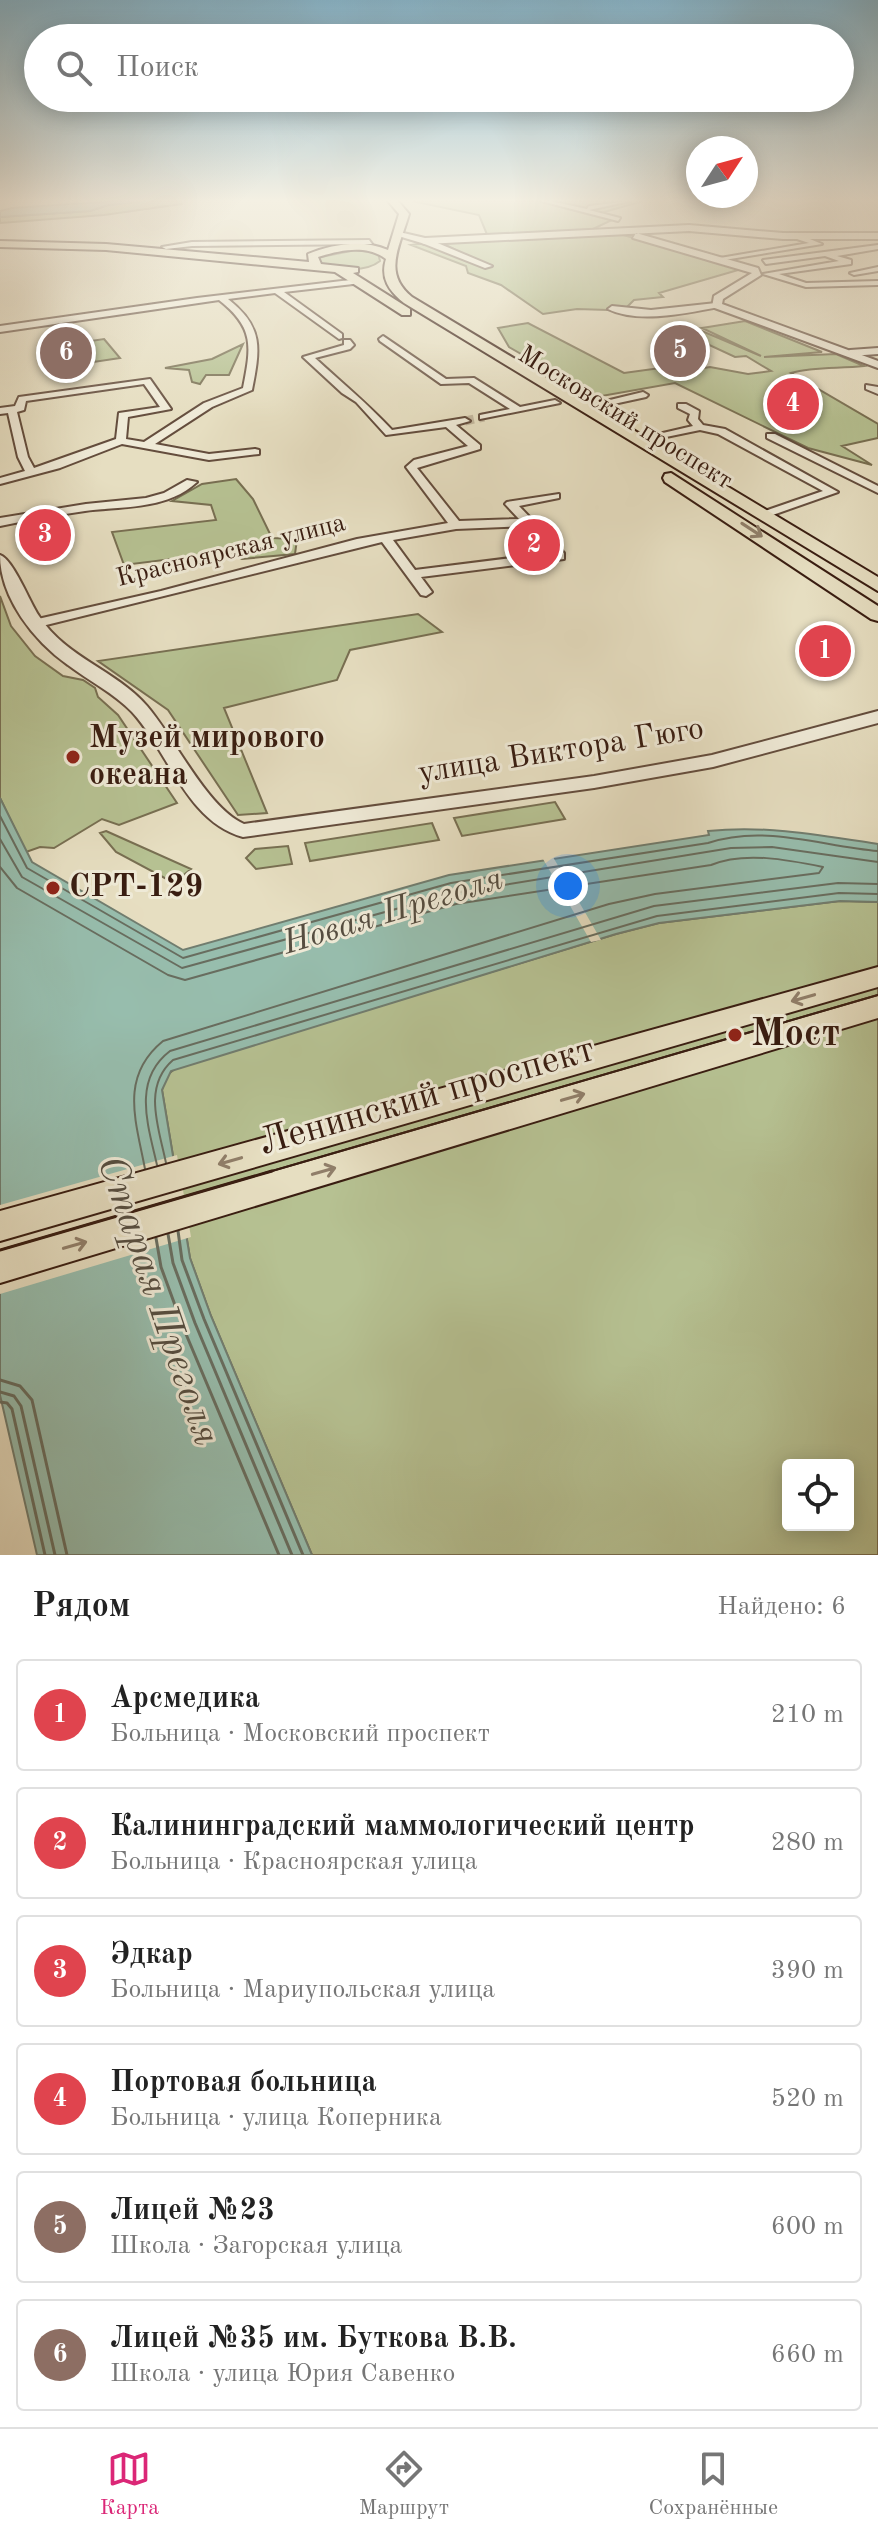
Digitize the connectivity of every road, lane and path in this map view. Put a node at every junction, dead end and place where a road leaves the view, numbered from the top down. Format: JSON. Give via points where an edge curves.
{"nodes":[{"id":1,"x":362,"y":274,"type":"edge"},
{"id":2,"x":366,"y":274,"type":"edge"},
{"id":3,"x":389,"y":274,"type":"edge"},
{"id":4,"x":761,"y":274,"type":"edge"},
{"id":5,"x":764,"y":274,"type":"edge"},
{"id":6,"x":878,"y":283,"type":"edge"},
{"id":7,"x":277,"y":291,"type":"junction"},
{"id":8,"x":222,"y":298,"type":"junction"},
{"id":9,"x":716,"y":305,"type":"junction"},
{"id":10,"x":612,"y":309,"type":"dead end"},
{"id":11,"x":0,"y":329,"type":"edge"},
{"id":12,"x":383,"y":339,"type":"dead end"},
{"id":13,"x":878,"y":351,"type":"edge"},
{"id":14,"x":850,"y":353,"type":"junction"},
{"id":15,"x":878,"y":365,"type":"edge"},
{"id":16,"x":643,"y":395,"type":"dead end"},
{"id":17,"x":555,"y":403,"type":"junction"},
{"id":18,"x":682,"y":406,"type":"dead end"},
{"id":19,"x":586,"y":407,"type":"junction"},
{"id":20,"x":518,"y":410,"type":"junction"},
{"id":21,"x":6,"y":411,"type":"edge"},
{"id":22,"x":484,"y":417,"type":"tunnel mouth"},
{"id":23,"x":465,"y":421,"type":"tunnel mouth"},
{"id":24,"x":447,"y":423,"type":"junction"},
{"id":25,"x":700,"y":427,"type":"junction"},
{"id":26,"x":771,"y":436,"type":"dead end"},
{"id":27,"x":121,"y":441,"type":"junction"},
{"id":28,"x":148,"y":444,"type":"junction"},
{"id":29,"x":644,"y":448,"type":"junction"},
{"id":30,"x":255,"y":452,"type":"dead end"},
{"id":31,"x":31,"y":473,"type":"junction"},
{"id":32,"x":0,"y":481,"type":"edge"},
{"id":33,"x":191,"y":482,"type":"dead end"},
{"id":34,"x":876,"y":487,"type":"edge"},
{"id":35,"x":555,"y":496,"type":"dead end"},
{"id":36,"x":763,"y":515,"type":"junction"},
{"id":37,"x":0,"y":522,"type":"edge"},
{"id":38,"x":528,"y":522,"type":"junction"},
{"id":39,"x":456,"y":525,"type":"junction"},
{"id":40,"x":385,"y":538,"type":"junction"},
{"id":41,"x":0,"y":560,"type":"edge"},
{"id":42,"x":412,"y":574,"type":"junction"},
{"id":43,"x":877,"y":583,"type":"edge"},
{"id":44,"x":426,"y":592,"type":"dead end"},
{"id":45,"x":878,"y":615,"type":"edge"},
{"id":46,"x":34,"y":624,"type":"junction"},
{"id":47,"x":878,"y":717,"type":"edge"},
{"id":48,"x":878,"y":977,"type":"edge"},
{"id":49,"x":878,"y":1007,"type":"edge"},
{"id":50,"x":0,"y":1226,"type":"edge"},
{"id":51,"x":0,"y":1267,"type":"edge"}],
"edges":[{"from":1,"to":7,"type":"street"},
{"from":2,"to":17,"type":"main road","name":"Московский проспект"},
{"from":3,"to":19,"type":"main road","name":"Московский проспект","via":[[408,300]]},
{"from":4,"to":9,"type":"street","via":[[718,298]]},
{"from":5,"to":6,"type":"street","via":[[806,285]]},
{"from":7,"to":8,"type":"street"},
{"from":7,"to":24,"type":"street","via":[[350,345],[308,357],[390,433]]},
{"from":8,"to":11,"type":"street"},
{"from":8,"to":28,"type":"street","via":[[253,330],[247,390],[207,406]]},
{"from":9,"to":10,"type":"street","via":[[660,313]]},
{"from":9,"to":14,"type":"street"},
{"from":12,"to":20,"type":"street","name":"Московский проспект","via":[[444,382],[471,380]]},
{"from":13,"to":14,"type":"street"},
{"from":14,"to":15,"type":"street"},
{"from":16,"to":19,"type":"street"},
{"from":17,"to":20,"type":"street"},
{"from":17,"to":29,"type":"main road","name":"Московский проспект"},
{"from":18,"to":25,"type":"street","via":[[695,413],[693,420]]},
{"from":19,"to":29,"type":"main road","name":"Московский проспект"},
{"from":20,"to":22,"type":"street"},
{"from":21,"to":27,"type":"street","via":[[20,408],[22,399],[150,379],[166,409],[123,415]]},
{"from":21,"to":31,"type":"street"},
{"from":23,"to":24,"type":"street"},
{"from":24,"to":39,"type":"street","via":[[476,447],[411,467]]},
{"from":25,"to":29,"type":"street"},
{"from":25,"to":36,"type":"street","via":[[721,431],[832,492]]},
{"from":26,"to":34,"type":"street"},
{"from":27,"to":28,"type":"street"},
{"from":27,"to":31,"type":"street"},
{"from":28,"to":30,"type":"street","via":[[209,457]]},
{"from":29,"to":36,"type":"main road","name":"Московский проспект"},
{"from":29,"to":45,"type":"main road","name":"Московский проспект","one_way":true},
{"from":31,"to":32,"type":"street"},
{"from":33,"to":37,"type":"street","via":[[172,496],[145,504],[101,505]]},
{"from":35,"to":38,"type":"street","via":[[511,504]]},
{"from":36,"to":43,"type":"main road","name":"Московский проспект"},
{"from":38,"to":39,"type":"street","name":"Красноярская улица"},
{"from":38,"to":42,"type":"street","via":[[560,556]]},
{"from":39,"to":40,"type":"street","name":"Красноярская улица"},
{"from":40,"to":42,"type":"street"},
{"from":40,"to":46,"type":"street","name":"Красноярская улица"},
{"from":41,"to":46,"type":"street"},
{"from":42,"to":44,"type":"street"},
{"from":46,"to":47,"type":"street","name":"улица Виктора Гюго","via":[[56,647],[127,696],[221,821],[249,831],[713,761]]},
{"from":48,"to":50,"type":"main road","name":"Ленинский проспект","one_way":true},
{"from":51,"to":49,"type":"main road","name":"Ленинский проспект","one_way":true}]}
